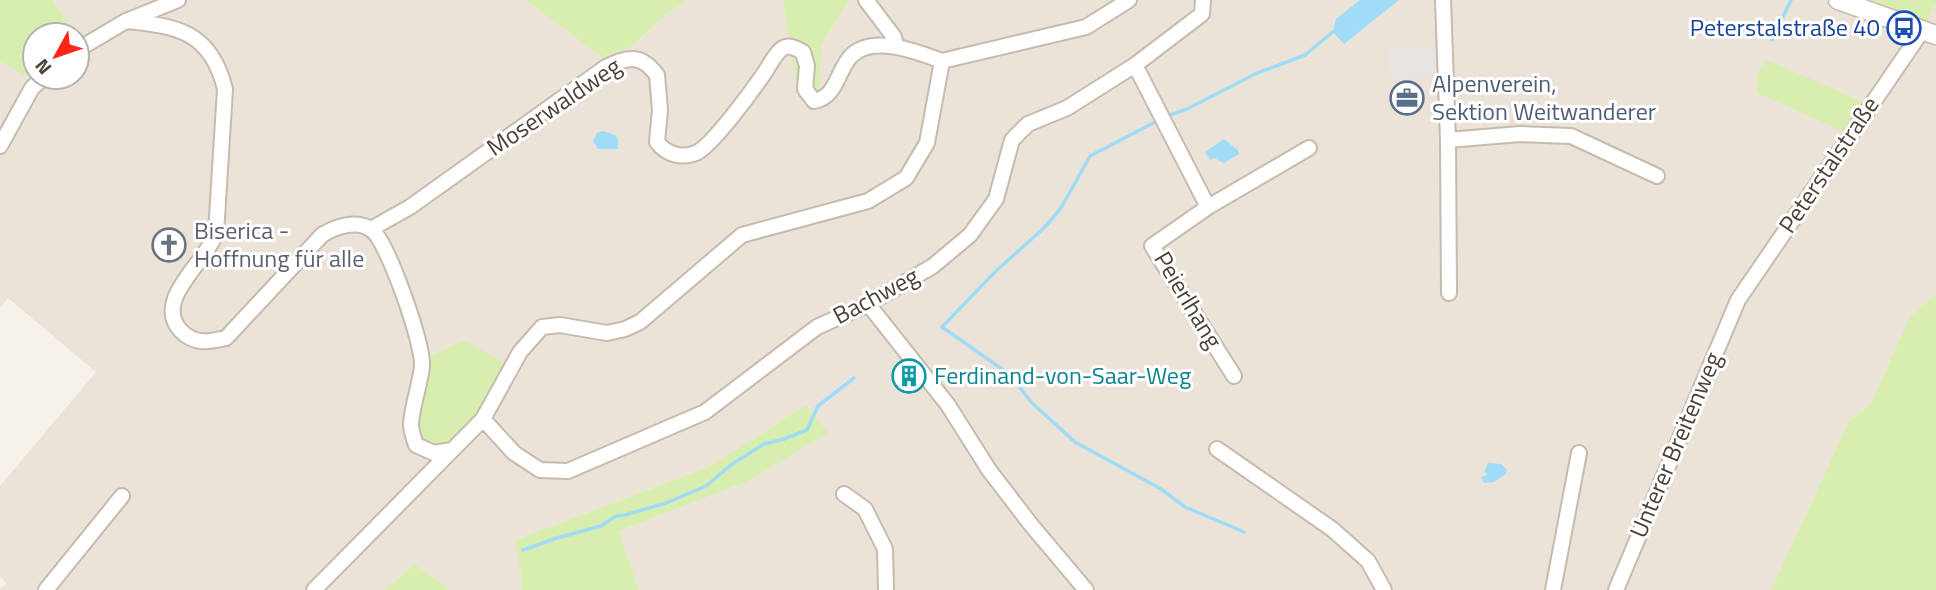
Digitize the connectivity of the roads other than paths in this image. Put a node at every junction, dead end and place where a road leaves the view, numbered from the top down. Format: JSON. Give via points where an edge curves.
{"nodes":[{"id":1,"x":178,"y":0,"type":"edge"},
{"id":2,"x":866,"y":0,"type":"edge"},
{"id":3,"x":1129,"y":0,"type":"edge"},
{"id":4,"x":1203,"y":0,"type":"edge"},
{"id":5,"x":1443,"y":0,"type":"edge"},
{"id":6,"x":1838,"y":0,"type":"edge"},
{"id":7,"x":127,"y":21,"type":"junction"},
{"id":8,"x":1929,"y":33,"type":"edge"},
{"id":9,"x":91,"y":42,"type":"edge"},
{"id":10,"x":896,"y":45,"type":"junction"},
{"id":11,"x":942,"y":61,"type":"junction"},
{"id":12,"x":1135,"y":65,"type":"junction"},
{"id":13,"x":30,"y":91,"type":"edge"},
{"id":14,"x":1448,"y":140,"type":"junction"},
{"id":15,"x":0,"y":146,"type":"edge"},
{"id":16,"x":1309,"y":148,"type":"dead end"},
{"id":17,"x":1657,"y":176,"type":"dead end"},
{"id":18,"x":1209,"y":207,"type":"junction"},
{"id":19,"x":371,"y":229,"type":"junction"},
{"id":20,"x":1449,"y":293,"type":"dead end"},
{"id":21,"x":1738,"y":300,"type":"joint"},
{"id":22,"x":868,"y":304,"type":"junction"},
{"id":23,"x":1234,"y":376,"type":"dead end"},
{"id":24,"x":483,"y":419,"type":"junction"},
{"id":25,"x":1217,"y":449,"type":"dead end"},
{"id":26,"x":452,"y":450,"type":"junction"},
{"id":27,"x":1580,"y":453,"type":"dead end"},
{"id":28,"x":844,"y":495,"type":"dead end"},
{"id":29,"x":122,"y":496,"type":"dead end"},
{"id":30,"x":46,"y":590,"type":"edge"},
{"id":31,"x":314,"y":590,"type":"edge"},
{"id":32,"x":886,"y":590,"type":"edge"},
{"id":33,"x":1087,"y":590,"type":"edge"},
{"id":34,"x":1384,"y":590,"type":"edge"},
{"id":35,"x":1553,"y":590,"type":"edge"},
{"id":36,"x":1616,"y":590,"type":"edge"}],
"edges":[{"from":1,"to":7,"type":"street"},
{"from":2,"to":10,"type":"street"},
{"from":3,"to":11,"type":"street","via":[[1086,27]]},
{"from":4,"to":12,"type":"street","name":"Bachweg","via":[[1202,14]]},
{"from":5,"to":14,"type":"street"},
{"from":6,"to":8,"type":"street","name":"Peterstalstraße"},
{"from":7,"to":9,"type":"street"},
{"from":7,"to":19,"type":"street","via":[[168,25],[186,33],[208,52],[225,89],[216,233],[212,246],[176,292],[171,308],[177,326],[192,340],[226,338],[323,234],[351,224]]},
{"from":8,"to":21,"type":"street","name":"Peterstalstraße"},
{"from":10,"to":11,"type":"street","name":"Moserwaldweg"},
{"from":10,"to":19,"type":"street","name":"Moserwaldweg","via":[[856,52],[828,96],[814,101],[805,89],[803,52],[785,47],[713,137],[701,150],[685,156],[669,152],[657,142],[657,75],[642,61],[628,58],[606,67],[410,207]]},
{"from":11,"to":24,"type":"street","via":[[927,143],[906,178],[868,201],[742,235],[640,322],[625,329],[607,333],[560,325],[542,327],[520,352]]},
{"from":12,"to":18,"type":"street"},
{"from":12,"to":22,"type":"street","name":"Bachweg","via":[[1067,108],[1028,124],[1012,140],[996,199],[970,235],[933,266]]},
{"from":13,"to":15,"type":"street"},
{"from":14,"to":17,"type":"street","via":[[1520,134],[1572,136]]},
{"from":14,"to":20,"type":"street"},
{"from":16,"to":18,"type":"street","name":"Peierlhang"},
{"from":18,"to":23,"type":"street","name":"Peierlhang","via":[[1152,246]]},
{"from":19,"to":26,"type":"street","via":[[382,242],[411,316],[422,364],[411,426],[416,445],[434,453]]},
{"from":21,"to":36,"type":"street","name":"Unterer Breitenweg"},
{"from":22,"to":24,"type":"street","name":"Bachweg","via":[[817,327],[705,412],[568,471],[540,470],[514,453]]},
{"from":22,"to":33,"type":"street","via":[[948,405],[989,470]]},
{"from":24,"to":26,"type":"street"},
{"from":25,"to":34,"type":"street","via":[[1332,529],[1368,561]]},
{"from":26,"to":31,"type":"street"},
{"from":27,"to":35,"type":"street"},
{"from":28,"to":32,"type":"street","via":[[865,509],[885,549]]},
{"from":29,"to":30,"type":"street"}]}
